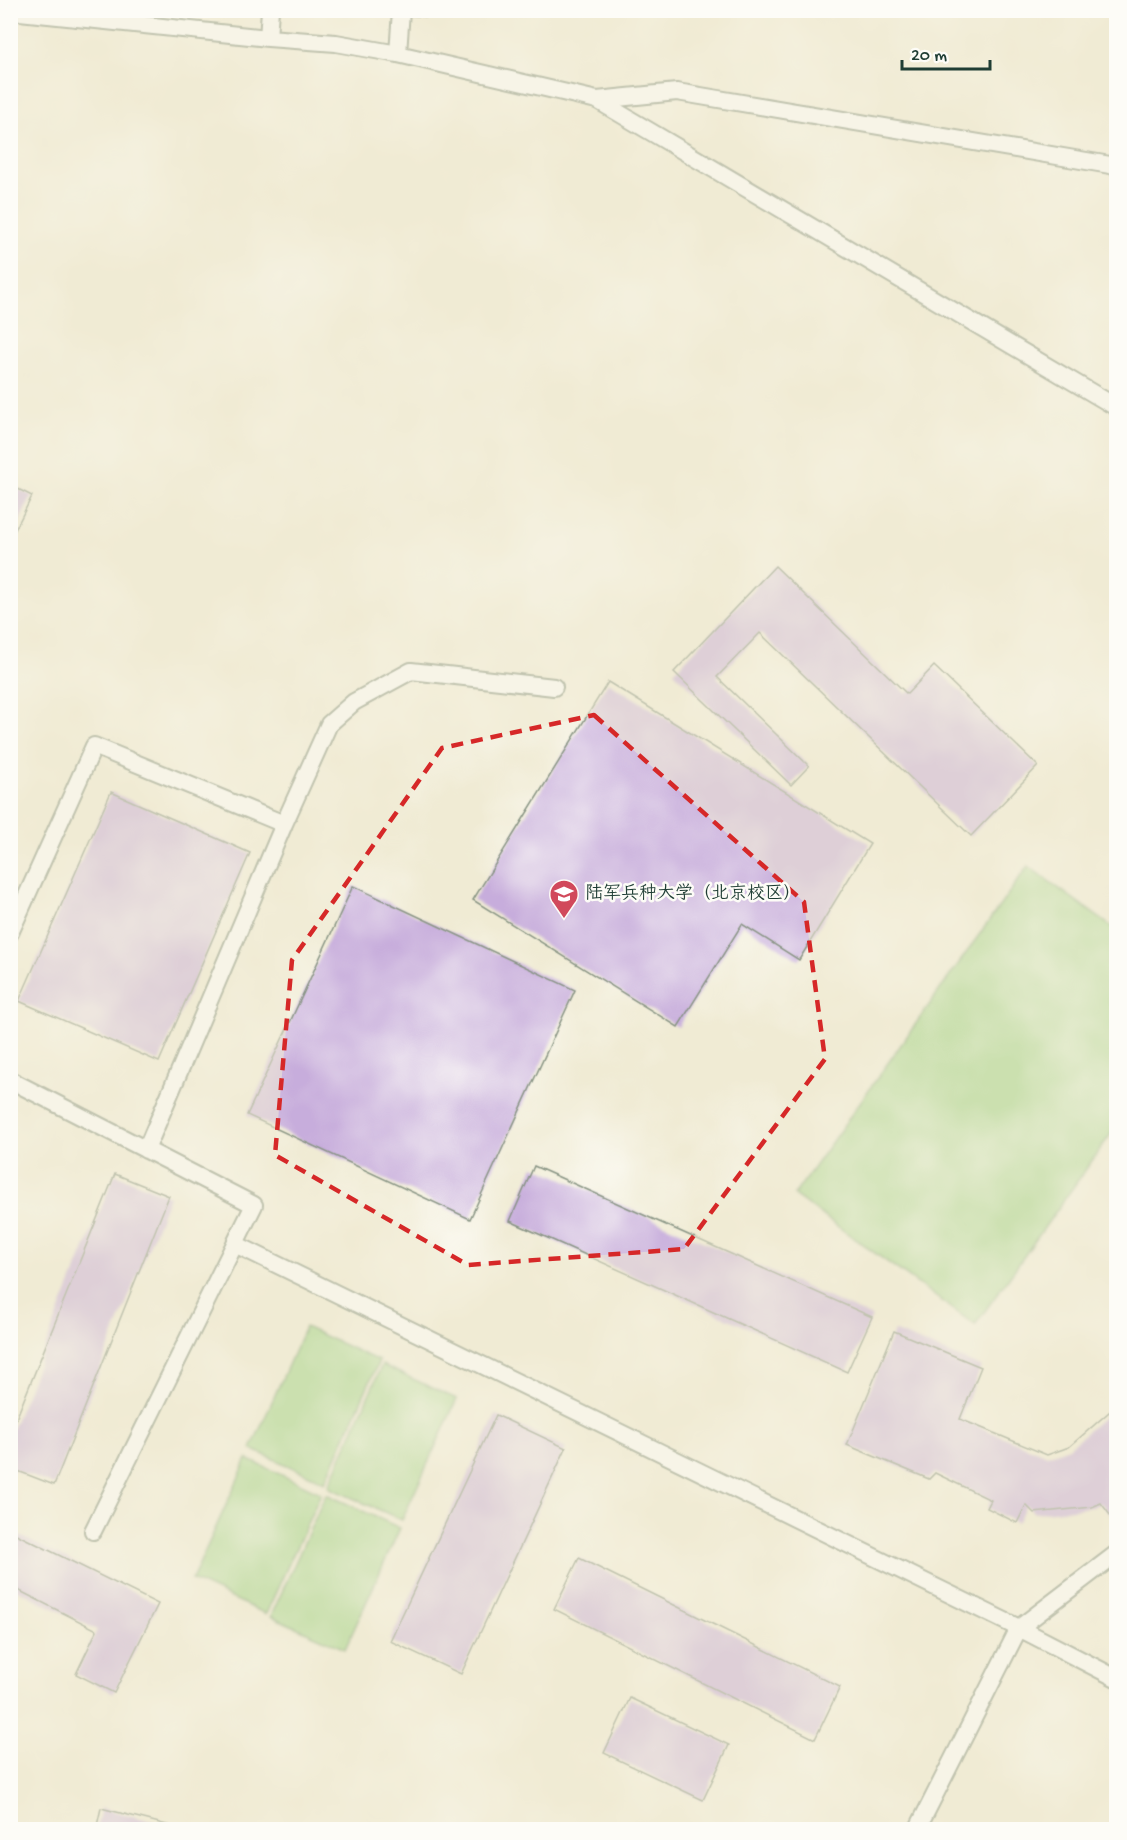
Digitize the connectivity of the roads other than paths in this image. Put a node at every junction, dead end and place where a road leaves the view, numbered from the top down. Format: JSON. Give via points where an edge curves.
{"nodes":[{"id":1,"x":270,"y":10,"type":"edge"},
{"id":2,"x":401,"y":10,"type":"edge"},
{"id":3,"x":10,"y":11,"type":"edge"},
{"id":4,"x":268,"y":38,"type":"junction"},
{"id":5,"x":398,"y":54,"type":"junction"},
{"id":6,"x":597,"y":100,"type":"junction"},
{"id":7,"x":1116,"y":166,"type":"edge"},
{"id":8,"x":1116,"y":407,"type":"edge"},
{"id":9,"x":554,"y":687,"type":"dead end"},
{"id":10,"x":284,"y":824,"type":"junction"},
{"id":11,"x":10,"y":933,"type":"edge"},
{"id":12,"x":10,"y":1080,"type":"edge"},
{"id":13,"x":146,"y":1150,"type":"junction"},
{"id":14,"x":235,"y":1244,"type":"junction"},
{"id":15,"x":93,"y":1531,"type":"dead end"},
{"id":16,"x":1116,"y":1554,"type":"edge"},
{"id":17,"x":1019,"y":1628,"type":"junction"},
{"id":18,"x":1116,"y":1678,"type":"edge"},
{"id":19,"x":917,"y":1830,"type":"edge"}],
"edges":[{"from":1,"to":4,"type":"lane"},
{"from":2,"to":5,"type":"lane"},
{"from":3,"to":4,"type":"lane"},
{"from":4,"to":5,"type":"lane","via":[[336,43]]},
{"from":5,"to":6,"type":"lane"},
{"from":6,"to":7,"type":"lane","via":[[677,92]]},
{"from":6,"to":8,"type":"lane"},
{"from":9,"to":10,"type":"lane","via":[[411,671],[354,702],[329,724]]},
{"from":10,"to":11,"type":"lane","via":[[94,746]]},
{"from":10,"to":13,"type":"lane"},
{"from":12,"to":13,"type":"lane"},
{"from":13,"to":14,"type":"lane","via":[[254,1206]]},
{"from":14,"to":15,"type":"lane"},
{"from":14,"to":17,"type":"lane"},
{"from":16,"to":17,"type":"lane"},
{"from":17,"to":18,"type":"lane"},
{"from":17,"to":19,"type":"lane"}]}
